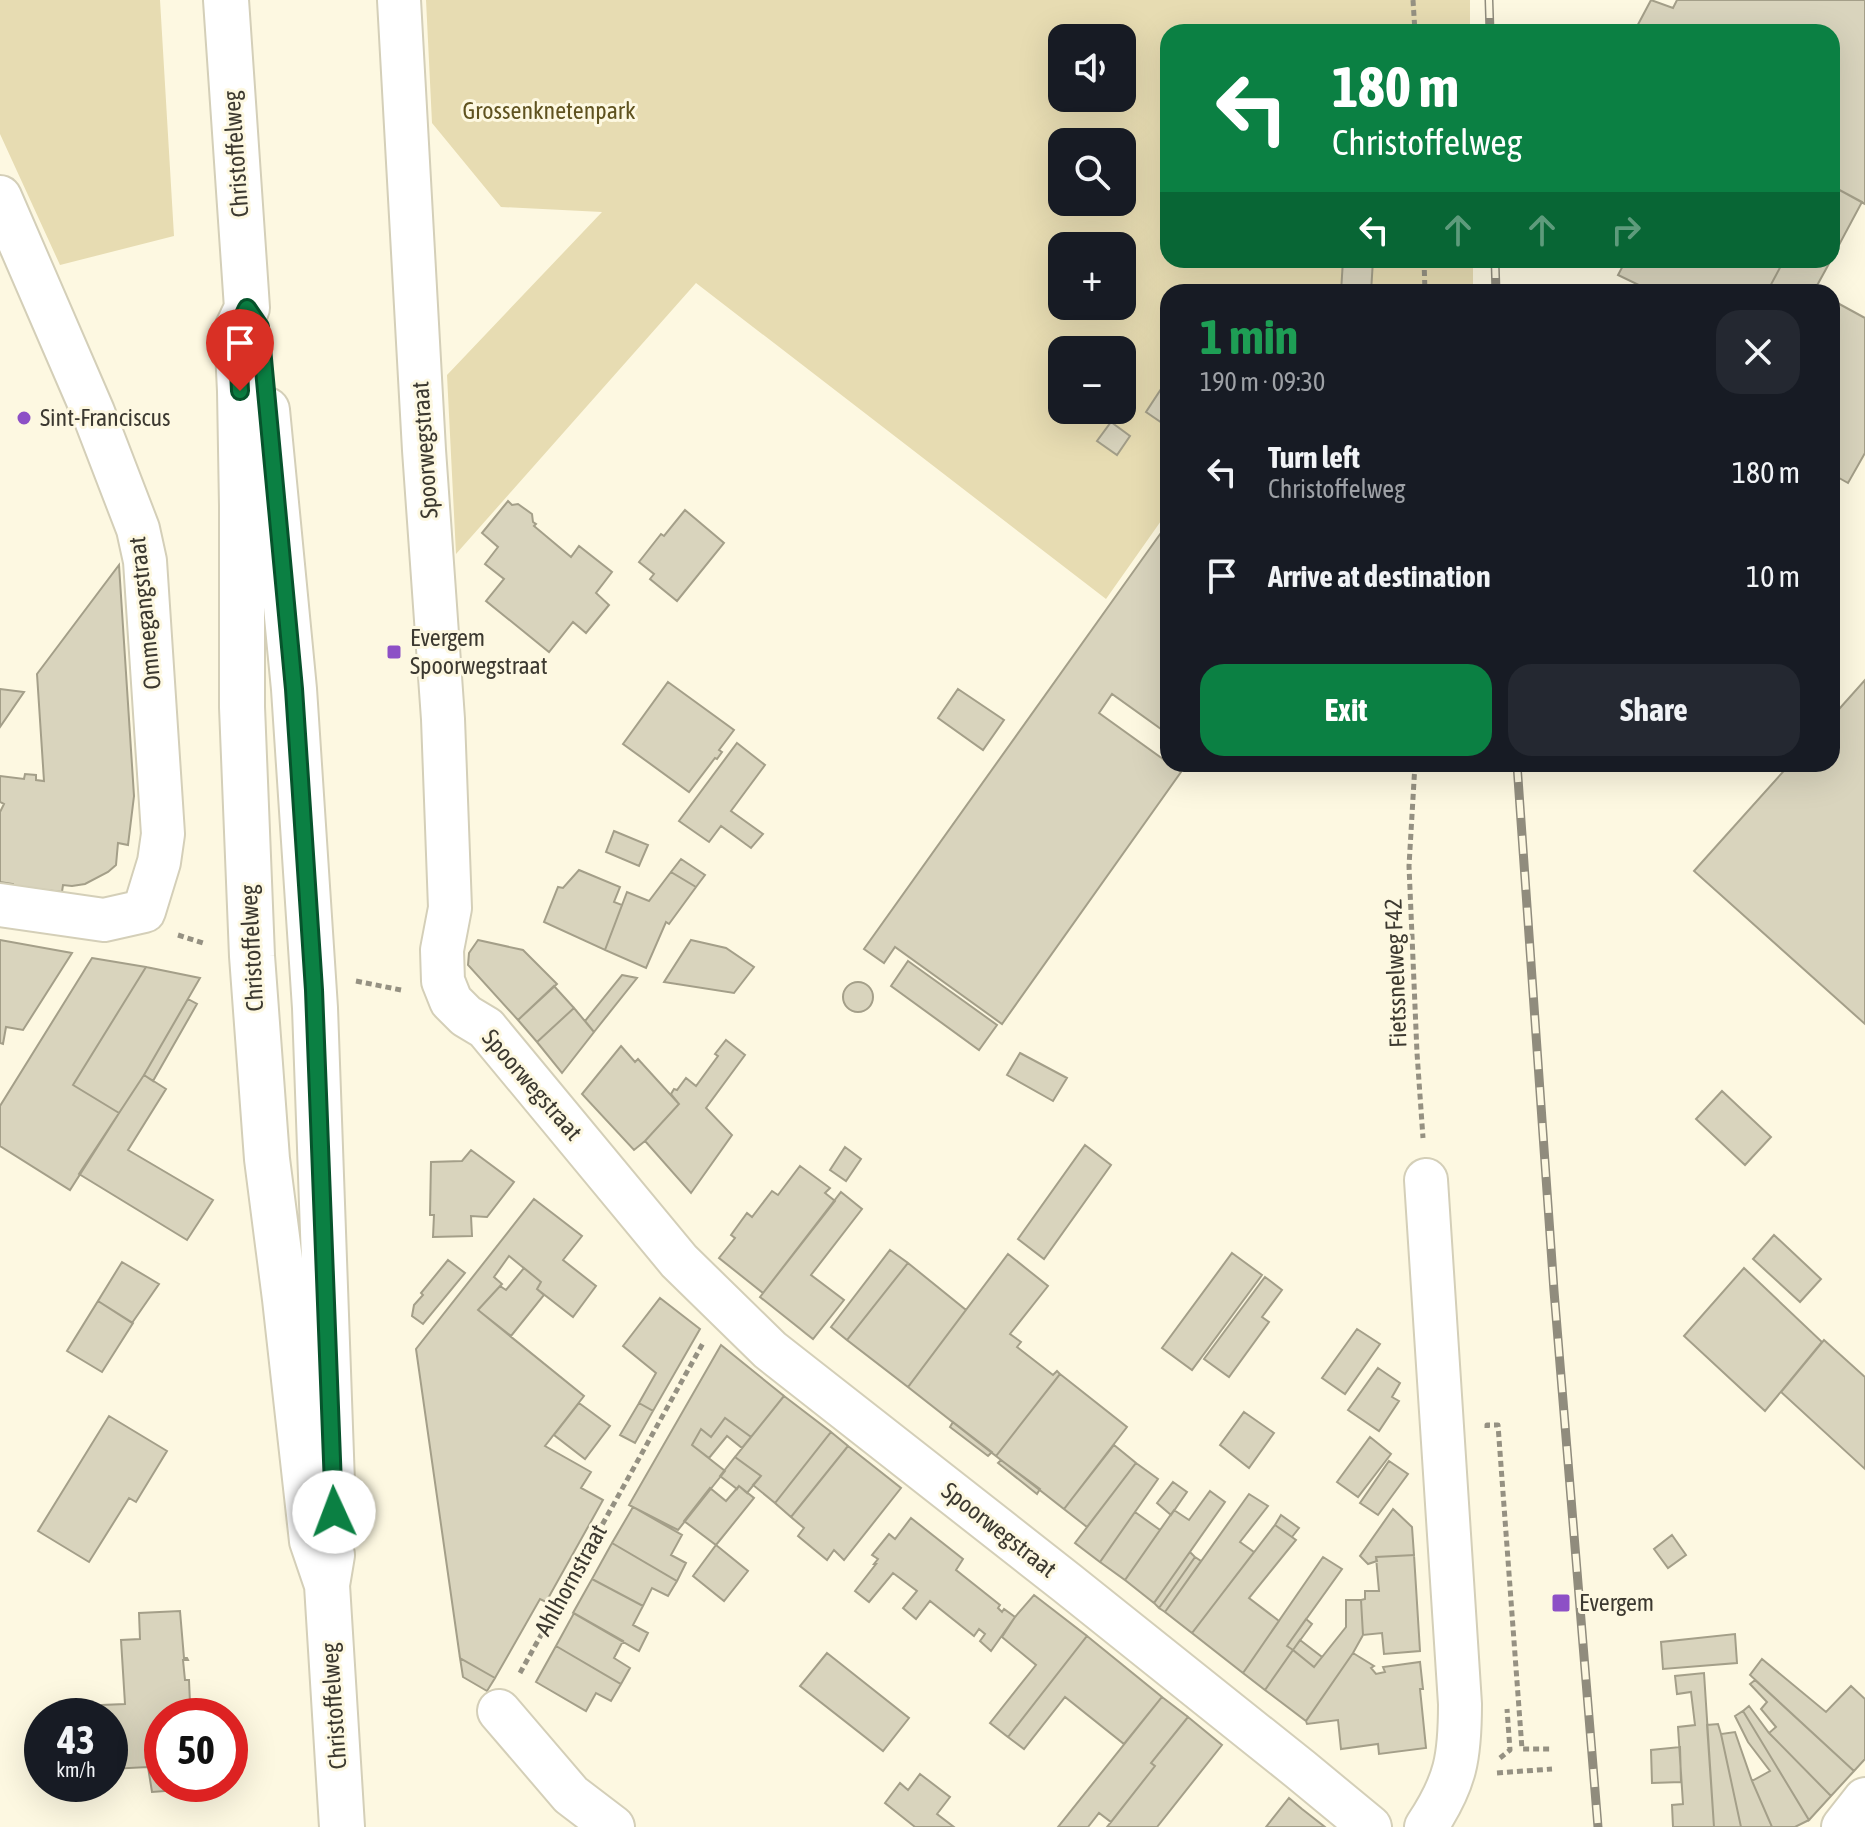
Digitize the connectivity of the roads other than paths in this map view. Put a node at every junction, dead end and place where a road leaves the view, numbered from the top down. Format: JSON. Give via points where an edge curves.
{"nodes":[{"id":1,"x":226,"y":0,"type":"edge"},
{"id":2,"x":399,"y":0,"type":"edge"},
{"id":3,"x":0,"y":197,"type":"edge"},
{"id":4,"x":247,"y":308,"type":"junction"},
{"id":5,"x":0,"y":905,"type":"edge"},
{"id":6,"x":1426,"y":1180,"type":"road end"},
{"id":7,"x":327,"y":1585,"type":"junction"},
{"id":8,"x":499,"y":1711,"type":"road end"},
{"id":9,"x":1865,"y":1799,"type":"edge"},
{"id":10,"x":342,"y":1827,"type":"edge"},
{"id":11,"x":613,"y":1827,"type":"edge"},
{"id":12,"x":1370,"y":1827,"type":"edge"},
{"id":13,"x":1426,"y":1827,"type":"edge"},
{"id":14,"x":1843,"y":1827,"type":"edge"}],
"edges":[{"from":1,"to":4,"type":"main road","name":"Christoffelweg"},
{"from":2,"to":12,"type":"street","name":"Spoorwegstraat","via":[[443,719],[450,908],[443,981],[451,1001],[486,1028],[679,1261],[770,1350]]},
{"from":3,"to":5,"type":"street","name":"Ommegangstraat","via":[[138,529],[145,561],[163,834],[144,911],[104,920]]},
{"from":4,"to":7,"type":"main road","name":"Christoffelweg","via":[[260,327],[294,689],[313,973],[335,1539]]},
{"from":4,"to":7,"type":"main road","name":"Christoffelweg","via":[[237,329],[242,720],[252,956],[269,1180],[312,1541]]},
{"from":6,"to":13,"type":"street","via":[[1460,1720],[1457,1764]]},
{"from":7,"to":10,"type":"main road","name":"Christoffelweg"},
{"from":8,"to":11,"type":"street","via":[[571,1795]]},
{"from":9,"to":14,"type":"street"}]}
